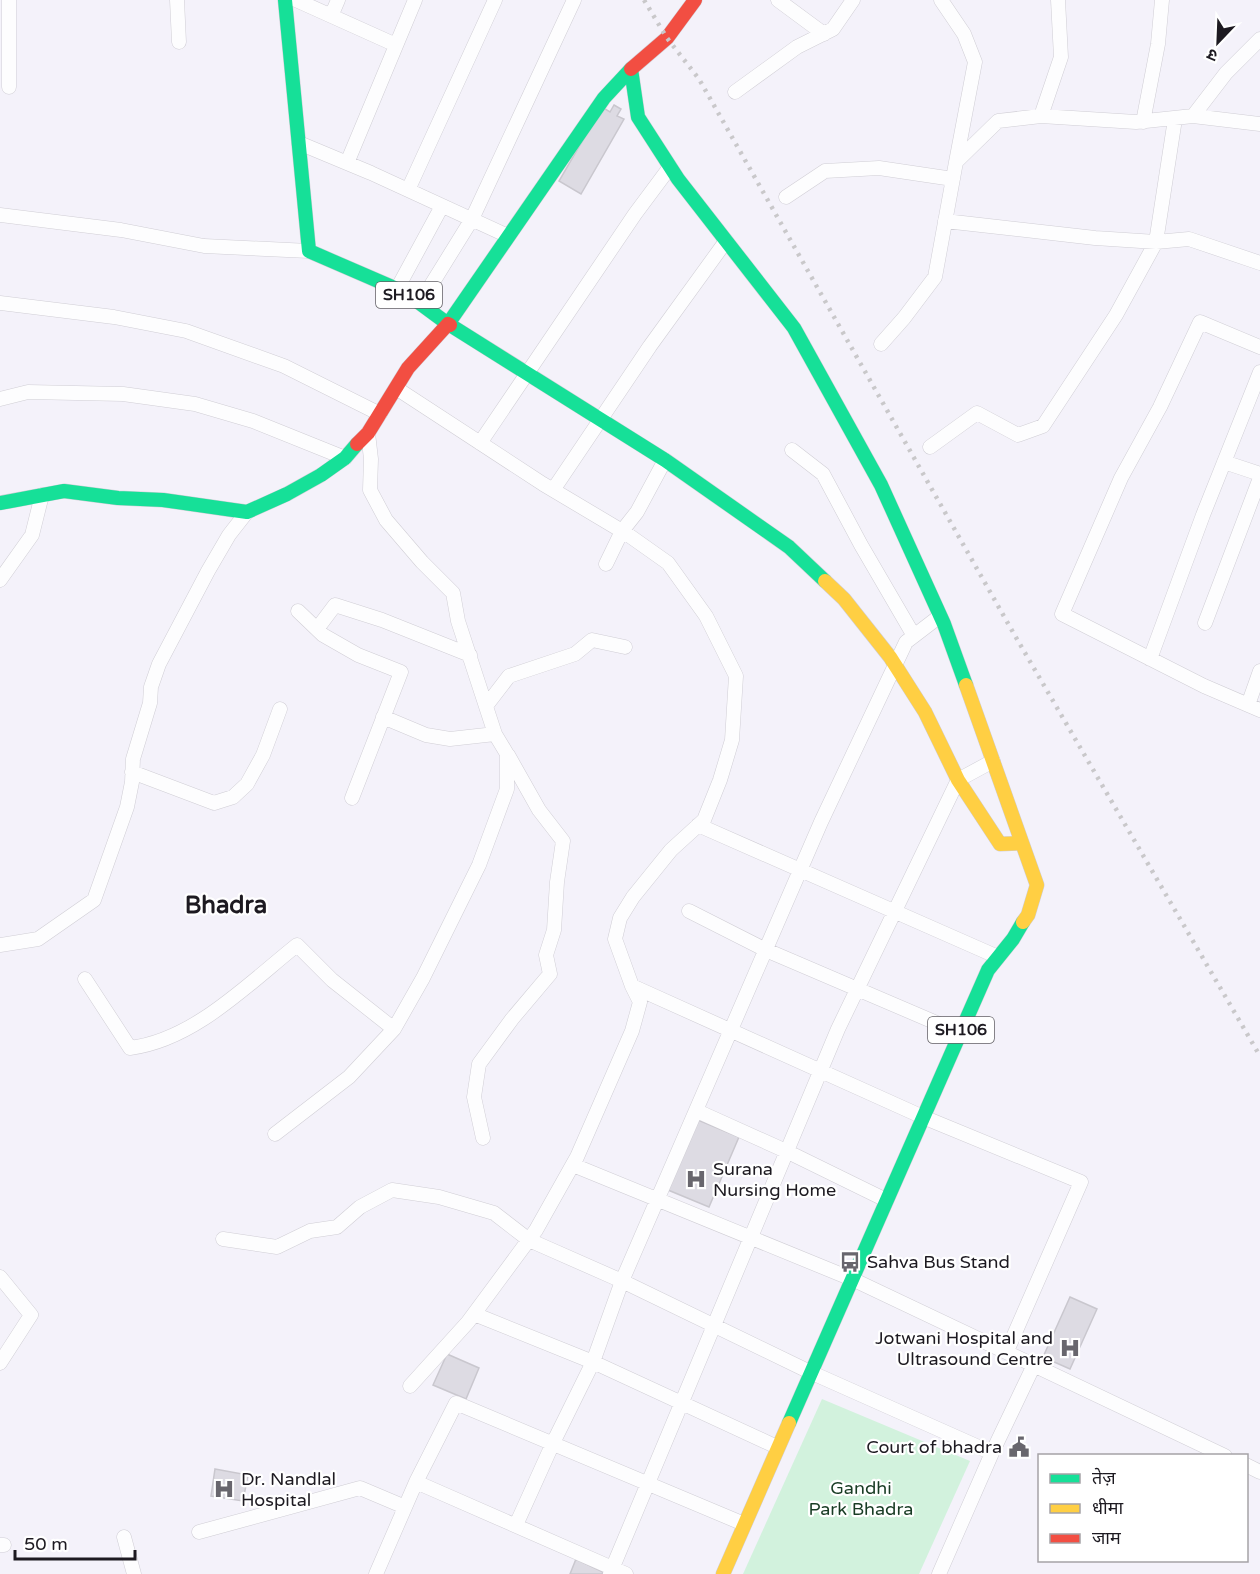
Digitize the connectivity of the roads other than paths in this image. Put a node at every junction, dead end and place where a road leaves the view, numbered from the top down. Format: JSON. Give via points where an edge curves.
{"nodes":[{"id":1,"x":9,"y":0,"type":"edge"},
{"id":2,"x":177,"y":0,"type":"edge"},
{"id":3,"x":285,"y":0,"type":"edge"},
{"id":4,"x":296,"y":0,"type":"edge"},
{"id":5,"x":338,"y":0,"type":"edge"},
{"id":6,"x":415,"y":0,"type":"edge"},
{"id":7,"x":495,"y":0,"type":"edge"},
{"id":8,"x":574,"y":0,"type":"edge"},
{"id":9,"x":695,"y":0,"type":"edge"},
{"id":10,"x":778,"y":0,"type":"edge"},
{"id":11,"x":853,"y":0,"type":"edge"},
{"id":12,"x":941,"y":0,"type":"edge"},
{"id":13,"x":1058,"y":0,"type":"edge"},
{"id":14,"x":1162,"y":0,"type":"edge"},
{"id":15,"x":332,"y":15,"type":"junction"},
{"id":16,"x":824,"y":34,"type":"junction"},
{"id":17,"x":1260,"y":39,"type":"edge"},
{"id":18,"x":179,"y":42,"type":"dead end"},
{"id":19,"x":396,"y":45,"type":"junction"},
{"id":20,"x":631,"y":69,"type":"junction"},
{"id":21,"x":9,"y":87,"type":"dead end"},
{"id":22,"x":735,"y":92,"type":"dead end"},
{"id":23,"x":1041,"y":116,"type":"junction"},
{"id":24,"x":1193,"y":117,"type":"junction"},
{"id":25,"x":1175,"y":118,"type":"junction"},
{"id":26,"x":1143,"y":122,"type":"junction"},
{"id":27,"x":1260,"y":124,"type":"edge"},
{"id":28,"x":299,"y":143,"type":"junction"},
{"id":29,"x":956,"y":162,"type":"junction"},
{"id":30,"x":347,"y":163,"type":"junction"},
{"id":31,"x":670,"y":167,"type":"junction"},
{"id":32,"x":953,"y":179,"type":"junction"},
{"id":33,"x":408,"y":190,"type":"junction"},
{"id":34,"x":786,"y":197,"type":"dead end"},
{"id":35,"x":442,"y":206,"type":"junction"},
{"id":36,"x":0,"y":215,"type":"edge"},
{"id":37,"x":472,"y":219,"type":"junction"},
{"id":38,"x":945,"y":221,"type":"junction"},
{"id":39,"x":508,"y":236,"type":"junction"},
{"id":40,"x":726,"y":241,"type":"junction"},
{"id":41,"x":1156,"y":242,"type":"junction"},
{"id":42,"x":309,"y":251,"type":"junction"},
{"id":43,"x":1260,"y":263,"type":"edge"},
{"id":44,"x":397,"y":289,"type":"junction"},
{"id":45,"x":0,"y":303,"type":"edge"},
{"id":46,"x":420,"y":303,"type":"junction"},
{"id":47,"x":448,"y":324,"type":"junction"},
{"id":48,"x":881,"y":344,"type":"dead end"},
{"id":49,"x":1260,"y":346,"type":"edge"},
{"id":50,"x":1260,"y":372,"type":"edge"},
{"id":51,"x":527,"y":373,"type":"junction"},
{"id":52,"x":396,"y":388,"type":"junction"},
{"id":53,"x":0,"y":399,"type":"edge"},
{"id":54,"x":380,"y":414,"type":"junction"},
{"id":55,"x":600,"y":419,"type":"junction"},
{"id":56,"x":368,"y":433,"type":"junction"},
{"id":57,"x":480,"y":443,"type":"junction"},
{"id":58,"x":930,"y":447,"type":"dead end"},
{"id":59,"x":792,"y":450,"type":"dead end"},
{"id":60,"x":345,"y":458,"type":"junction"},
{"id":61,"x":665,"y":460,"type":"junction"},
{"id":62,"x":1224,"y":462,"type":"junction"},
{"id":63,"x":1260,"y":476,"type":"edge"},
{"id":64,"x":553,"y":490,"type":"junction"},
{"id":65,"x":42,"y":495,"type":"junction"},
{"id":66,"x":0,"y":503,"type":"edge"},
{"id":67,"x":247,"y":512,"type":"junction"},
{"id":68,"x":622,"y":531,"type":"junction"},
{"id":69,"x":606,"y":564,"type":"dead end"},
{"id":70,"x":0,"y":580,"type":"edge"},
{"id":71,"x":298,"y":611,"type":"dead end"},
{"id":72,"x":940,"y":616,"type":"junction"},
{"id":73,"x":1205,"y":623,"type":"dead end"},
{"id":74,"x":317,"y":629,"type":"junction"},
{"id":75,"x":914,"y":636,"type":"junction"},
{"id":76,"x":625,"y":647,"type":"dead end"},
{"id":77,"x":470,"y":655,"type":"junction"},
{"id":78,"x":1150,"y":659,"type":"junction"},
{"id":79,"x":895,"y":665,"type":"junction"},
{"id":80,"x":1260,"y":671,"type":"edge"},
{"id":81,"x":486,"y":706,"type":"junction"},
{"id":82,"x":1254,"y":707,"type":"edge"},
{"id":83,"x":280,"y":709,"type":"dead end"},
{"id":84,"x":383,"y":717,"type":"junction"},
{"id":85,"x":495,"y":734,"type":"junction"},
{"id":86,"x":507,"y":754,"type":"junction"},
{"id":87,"x":993,"y":760,"type":"junction"},
{"id":88,"x":132,"y":772,"type":"junction"},
{"id":89,"x":958,"y":780,"type":"junction"},
{"id":90,"x":352,"y":798,"type":"dead end"},
{"id":91,"x":698,"y":825,"type":"junction"},
{"id":92,"x":1022,"y":843,"type":"junction"},
{"id":93,"x":800,"y":871,"type":"junction"},
{"id":94,"x":689,"y":911,"type":"dead end"},
{"id":95,"x":894,"y":912,"type":"junction"},
{"id":96,"x":0,"y":945,"type":"edge"},
{"id":97,"x":766,"y":950,"type":"junction"},
{"id":98,"x":998,"y":957,"type":"junction"},
{"id":99,"x":85,"y":979,"type":"dead end"},
{"id":100,"x":632,"y":986,"type":"junction"},
{"id":101,"x":857,"y":990,"type":"junction"},
{"id":102,"x":394,"y":1029,"type":"junction"},
{"id":103,"x":731,"y":1030,"type":"junction"},
{"id":104,"x":960,"y":1033,"type":"junction"},
{"id":105,"x":820,"y":1070,"type":"junction"},
{"id":106,"x":697,"y":1111,"type":"junction"},
{"id":107,"x":923,"y":1117,"type":"junction"},
{"id":108,"x":276,"y":1134,"type":"dead end"},
{"id":109,"x":483,"y":1138,"type":"dead end"},
{"id":110,"x":786,"y":1151,"type":"junction"},
{"id":111,"x":573,"y":1165,"type":"junction"},
{"id":112,"x":886,"y":1200,"type":"junction"},
{"id":113,"x":657,"y":1201,"type":"junction"},
{"id":114,"x":750,"y":1238,"type":"junction"},
{"id":115,"x":223,"y":1239,"type":"dead end"},
{"id":116,"x":529,"y":1240,"type":"junction"},
{"id":117,"x":0,"y":1277,"type":"edge"},
{"id":118,"x":852,"y":1279,"type":"junction"},
{"id":119,"x":622,"y":1281,"type":"junction"},
{"id":120,"x":474,"y":1314,"type":"junction"},
{"id":121,"x":713,"y":1325,"type":"junction"},
{"id":122,"x":1007,"y":1351,"type":"junction"},
{"id":123,"x":593,"y":1362,"type":"junction"},
{"id":124,"x":0,"y":1363,"type":"edge"},
{"id":125,"x":1034,"y":1365,"type":"junction"},
{"id":126,"x":810,"y":1372,"type":"junction"},
{"id":127,"x":410,"y":1386,"type":"dead end"},
{"id":128,"x":682,"y":1403,"type":"junction"},
{"id":129,"x":553,"y":1443,"type":"junction"},
{"id":130,"x":777,"y":1447,"type":"junction"},
{"id":131,"x":992,"y":1453,"type":"junction"},
{"id":132,"x":1223,"y":1454,"type":"edge"},
{"id":133,"x":416,"y":1482,"type":"junction"},
{"id":134,"x":649,"y":1484,"type":"junction"},
{"id":135,"x":405,"y":1507,"type":"junction"},
{"id":136,"x":744,"y":1524,"type":"junction"},
{"id":137,"x":516,"y":1525,"type":"junction"},
{"id":138,"x":199,"y":1532,"type":"dead end"},
{"id":139,"x":124,"y":1537,"type":"dead end"},
{"id":140,"x":611,"y":1571,"type":"edge"},
{"id":141,"x":134,"y":1574,"type":"edge"},
{"id":142,"x":375,"y":1574,"type":"edge"},
{"id":143,"x":626,"y":1574,"type":"edge"},
{"id":144,"x":723,"y":1574,"type":"edge"},
{"id":145,"x":939,"y":1574,"type":"edge"}],
"edges":[{"from":1,"to":21,"type":"street"},
{"from":2,"to":18,"type":"street"},
{"from":3,"to":28,"type":"main road"},
{"from":4,"to":15,"type":"street"},
{"from":5,"to":15,"type":"street"},
{"from":6,"to":19,"type":"street"},
{"from":7,"to":33,"type":"street"},
{"from":8,"to":37,"type":"street"},
{"from":9,"to":20,"type":"main road","via":[[667,39]]},
{"from":10,"to":16,"type":"street"},
{"from":11,"to":16,"type":"street","via":[[833,29]]},
{"from":12,"to":29,"type":"street","via":[[964,34],[975,62]]},
{"from":13,"to":23,"type":"street","via":[[1061,57]]},
{"from":14,"to":26,"type":"street"},
{"from":15,"to":19,"type":"street"},
{"from":16,"to":22,"type":"street","via":[[797,46]]},
{"from":17,"to":24,"type":"street","via":[[1226,73]]},
{"from":19,"to":30,"type":"street"},
{"from":20,"to":31,"type":"main road","number":"SH106","via":[[638,117]]},
{"from":20,"to":39,"type":"main road","number":"SH106","via":[[604,98]]},
{"from":23,"to":26,"type":"street"},
{"from":23,"to":29,"type":"street","via":[[998,121]]},
{"from":24,"to":25,"type":"street"},
{"from":24,"to":27,"type":"street"},
{"from":25,"to":26,"type":"street"},
{"from":25,"to":41,"type":"street"},
{"from":28,"to":30,"type":"street"},
{"from":28,"to":42,"type":"main road"},
{"from":29,"to":32,"type":"street"},
{"from":30,"to":33,"type":"street"},
{"from":31,"to":40,"type":"main road","number":"SH106"},
{"from":31,"to":51,"type":"street"},
{"from":32,"to":34,"type":"street","via":[[879,168],[825,171]]},
{"from":32,"to":38,"type":"street"},
{"from":33,"to":35,"type":"street"},
{"from":35,"to":37,"type":"street"},
{"from":35,"to":44,"type":"street"},
{"from":36,"to":42,"type":"street","via":[[121,230],[204,246]]},
{"from":37,"to":39,"type":"street"},
{"from":37,"to":46,"type":"street"},
{"from":38,"to":41,"type":"street"},
{"from":38,"to":48,"type":"street","via":[[935,277]]},
{"from":39,"to":47,"type":"main road","number":"SH106"},
{"from":40,"to":55,"type":"street"},
{"from":40,"to":72,"type":"main road","number":"SH106","via":[[794,328],[881,485]]},
{"from":41,"to":43,"type":"street","via":[[1189,239]]},
{"from":41,"to":58,"type":"street","via":[[1116,315],[1043,426],[1018,435],[977,413]]},
{"from":42,"to":44,"type":"main road","number":"SH106"},
{"from":44,"to":46,"type":"main road","number":"SH106"},
{"from":45,"to":54,"type":"street","via":[[114,317],[186,331],[284,366]]},
{"from":46,"to":47,"type":"main road","number":"SH106"},
{"from":47,"to":51,"type":"main road"},
{"from":47,"to":52,"type":"main road","via":[[408,368]]},
{"from":49,"to":78,"type":"street","via":[[1200,322],[1121,478],[1062,614]]},
{"from":50,"to":62,"type":"street"},
{"from":51,"to":55,"type":"main road"},
{"from":51,"to":57,"type":"street"},
{"from":52,"to":54,"type":"main road"},
{"from":52,"to":57,"type":"street"},
{"from":53,"to":60,"type":"street","via":[[28,392],[123,394],[195,404],[253,420]]},
{"from":54,"to":56,"type":"main road"},
{"from":55,"to":61,"type":"main road"},
{"from":55,"to":64,"type":"street"},
{"from":56,"to":60,"type":"main road"},
{"from":56,"to":77,"type":"street","via":[[370,490],[387,520],[453,593]]},
{"from":57,"to":64,"type":"street"},
{"from":59,"to":75,"type":"street","via":[[823,474]]},
{"from":60,"to":67,"type":"main road","via":[[287,494]]},
{"from":61,"to":68,"type":"street"},
{"from":61,"to":79,"type":"main road","via":[[789,547],[844,599]]},
{"from":62,"to":63,"type":"street"},
{"from":62,"to":78,"type":"street"},
{"from":63,"to":73,"type":"street"},
{"from":64,"to":68,"type":"street"},
{"from":65,"to":66,"type":"main road"},
{"from":65,"to":67,"type":"main road","via":[[63,491]]},
{"from":65,"to":70,"type":"street","via":[[33,535]]},
{"from":67,"to":88,"type":"street","via":[[208,571],[159,664]]},
{"from":68,"to":69,"type":"street"},
{"from":68,"to":91,"type":"street","via":[[668,563],[706,616],[736,676],[732,740],[704,820]]},
{"from":71,"to":74,"type":"street"},
{"from":72,"to":75,"type":"street"},
{"from":72,"to":87,"type":"main road","number":"SH106"},
{"from":74,"to":77,"type":"street","via":[[335,605]]},
{"from":74,"to":84,"type":"street","via":[[358,655],[401,672]]},
{"from":75,"to":79,"type":"street","via":[[906,642]]},
{"from":76,"to":81,"type":"street","via":[[592,640],[575,654],[509,676]]},
{"from":77,"to":81,"type":"street"},
{"from":78,"to":82,"type":"street"},
{"from":79,"to":89,"type":"main road","via":[[925,712]]},
{"from":79,"to":93,"type":"street"},
{"from":80,"to":82,"type":"street"},
{"from":81,"to":85,"type":"street"},
{"from":83,"to":88,"type":"street","via":[[263,755],[247,784],[233,797],[214,803]]},
{"from":84,"to":85,"type":"street","via":[[426,735],[450,739]]},
{"from":84,"to":90,"type":"street"},
{"from":85,"to":86,"type":"street"},
{"from":86,"to":102,"type":"street","via":[[507,789],[479,865]]},
{"from":86,"to":109,"type":"street","via":[[539,810],[563,840],[554,930],[546,955],[550,974],[479,1064],[474,1097]]},
{"from":87,"to":89,"type":"street"},
{"from":87,"to":92,"type":"main road","number":"SH106"},
{"from":88,"to":96,"type":"street","via":[[127,807],[93,900],[38,939]]},
{"from":89,"to":92,"type":"main road","via":[[1000,844]]},
{"from":89,"to":95,"type":"street"},
{"from":91,"to":93,"type":"street"},
{"from":91,"to":100,"type":"street","via":[[671,850],[620,918],[615,939]]},
{"from":92,"to":98,"type":"main road","number":"SH106","via":[[1037,885],[1028,915]]},
{"from":93,"to":95,"type":"street"},
{"from":93,"to":97,"type":"street"},
{"from":94,"to":97,"type":"street"},
{"from":95,"to":98,"type":"street"},
{"from":95,"to":101,"type":"street"},
{"from":97,"to":101,"type":"street"},
{"from":97,"to":103,"type":"street"},
{"from":98,"to":104,"type":"main road","number":"SH106","via":[[988,970]]},
{"from":99,"to":102,"type":"street","via":[[130,1048],[146,1046],[199,1023],[297,945],[332,980]]},
{"from":100,"to":103,"type":"street"},
{"from":100,"to":111,"type":"street","via":[[640,1002],[632,1031]]},
{"from":101,"to":104,"type":"street"},
{"from":101,"to":105,"type":"street"},
{"from":102,"to":108,"type":"street","via":[[349,1077]]},
{"from":103,"to":105,"type":"street"},
{"from":103,"to":106,"type":"street"},
{"from":104,"to":107,"type":"main road","number":"SH106"},
{"from":105,"to":107,"type":"street"},
{"from":105,"to":110,"type":"street"},
{"from":106,"to":110,"type":"street"},
{"from":106,"to":113,"type":"street"},
{"from":107,"to":112,"type":"main road","number":"SH106"},
{"from":107,"to":122,"type":"street","via":[[1081,1182]]},
{"from":110,"to":112,"type":"street"},
{"from":110,"to":114,"type":"street"},
{"from":111,"to":113,"type":"street"},
{"from":111,"to":116,"type":"street"},
{"from":112,"to":118,"type":"main road","number":"SH106"},
{"from":113,"to":114,"type":"street"},
{"from":113,"to":119,"type":"street"},
{"from":114,"to":118,"type":"street"},
{"from":114,"to":121,"type":"street"},
{"from":115,"to":116,"type":"street","via":[[277,1247],[310,1231],[337,1227],[360,1207],[392,1190],[439,1197],[494,1213]]},
{"from":116,"to":119,"type":"street"},
{"from":116,"to":120,"type":"street"},
{"from":117,"to":124,"type":"street","via":[[31,1315]]},
{"from":118,"to":122,"type":"street"},
{"from":118,"to":126,"type":"main road","number":"SH106"},
{"from":119,"to":121,"type":"street"},
{"from":119,"to":123,"type":"street"},
{"from":120,"to":123,"type":"street"},
{"from":120,"to":127,"type":"street"},
{"from":121,"to":126,"type":"street"},
{"from":121,"to":128,"type":"street"},
{"from":122,"to":125,"type":"street"},
{"from":123,"to":128,"type":"street"},
{"from":123,"to":129,"type":"street"},
{"from":125,"to":131,"type":"street"},
{"from":125,"to":132,"type":"street"},
{"from":126,"to":130,"type":"main road","number":"SH106"},
{"from":126,"to":131,"type":"street"},
{"from":128,"to":130,"type":"street"},
{"from":128,"to":134,"type":"street"},
{"from":129,"to":133,"type":"street","via":[[456,1403]]},
{"from":129,"to":134,"type":"street"},
{"from":129,"to":137,"type":"street"},
{"from":130,"to":136,"type":"main road","number":"SH106"},
{"from":131,"to":145,"type":"street"},
{"from":133,"to":135,"type":"street"},
{"from":133,"to":137,"type":"street"},
{"from":134,"to":136,"type":"street"},
{"from":134,"to":140,"type":"street"},
{"from":135,"to":138,"type":"street","via":[[360,1488]]},
{"from":135,"to":142,"type":"street"},
{"from":136,"to":144,"type":"main road","number":"SH106"},
{"from":137,"to":140,"type":"street"},
{"from":139,"to":141,"type":"street"},
{"from":140,"to":143,"type":"street"}]}
